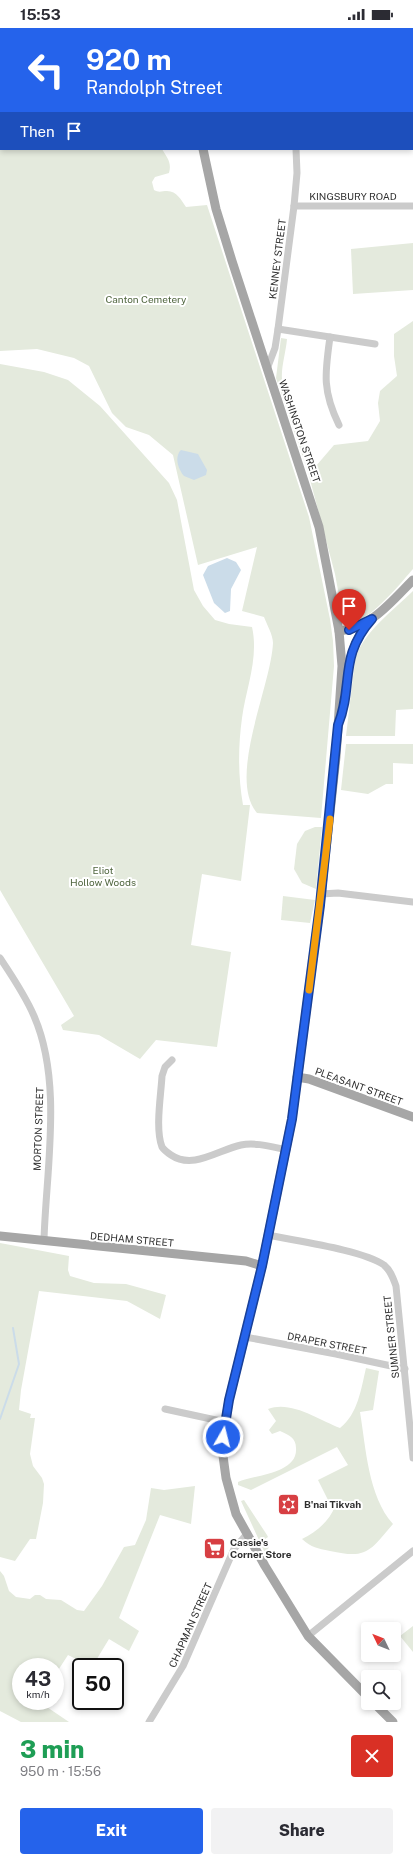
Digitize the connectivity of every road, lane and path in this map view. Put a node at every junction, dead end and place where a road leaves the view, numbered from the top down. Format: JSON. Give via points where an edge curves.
{"nodes":[{"id":1,"x":203,"y":150,"type":"edge"},
{"id":2,"x":296,"y":150,"type":"edge"},
{"id":3,"x":294,"y":206,"type":"junction"},
{"id":4,"x":413,"y":206,"type":"edge"},
{"id":5,"x":278,"y":329,"type":"junction"},
{"id":6,"x":330,"y":337,"type":"junction"},
{"id":7,"x":375,"y":344,"type":"dead end"},
{"id":8,"x":267,"y":369,"type":"junction"},
{"id":9,"x":338,"y":425,"type":"dead end"},
{"id":10,"x":413,"y":580,"type":"edge"},
{"id":11,"x":372,"y":619,"type":"junction"},
{"id":12,"x":363,"y":630,"type":"junction"},
{"id":13,"x":339,"y":636,"type":"junction"},
{"id":14,"x":338,"y":725,"type":"junction"},
{"id":15,"x":322,"y":894,"type":"junction"},
{"id":16,"x":413,"y":902,"type":"edge"},
{"id":17,"x":0,"y":958,"type":"edge"},
{"id":18,"x":172,"y":1060,"type":"dead end"},
{"id":19,"x":298,"y":1077,"type":"junction"},
{"id":20,"x":413,"y":1117,"type":"edge"},
{"id":21,"x":287,"y":1150,"type":"junction"},
{"id":22,"x":268,"y":1235,"type":"junction"},
{"id":23,"x":0,"y":1236,"type":"edge"},
{"id":24,"x":44,"y":1240,"type":"junction"},
{"id":25,"x":262,"y":1266,"type":"junction"},
{"id":26,"x":245,"y":1337,"type":"junction"},
{"id":27,"x":405,"y":1368,"type":"junction"},
{"id":28,"x":165,"y":1409,"type":"dead end"},
{"id":29,"x":225,"y":1422,"type":"junction"},
{"id":30,"x":413,"y":1458,"type":"edge"},
{"id":31,"x":246,"y":1536,"type":"junction"},
{"id":32,"x":413,"y":1551,"type":"edge"},
{"id":33,"x":308,"y":1636,"type":"junction"},
{"id":34,"x":361,"y":1690,"type":"edge"},
{"id":35,"x":381,"y":1710,"type":"edge"},
{"id":36,"x":149,"y":1722,"type":"edge"},
{"id":37,"x":393,"y":1722,"type":"edge"}],
"edges":[{"from":1,"to":8,"type":"main road","name":"WASHINGTON STREET","via":[[216,209]]},
{"from":2,"to":3,"type":"street","name":"KENNEY STREET"},
{"from":3,"to":4,"type":"street","name":"KINGSBURY ROAD"},
{"from":3,"to":5,"type":"street","name":"KENNEY STREET"},
{"from":5,"to":6,"type":"street"},
{"from":5,"to":8,"type":"street","name":"KENNEY STREET","via":[[275,348]]},
{"from":6,"to":7,"type":"street"},
{"from":6,"to":9,"type":"street","via":[[325,382],[327,396]]},
{"from":8,"to":13,"type":"main road","name":"WASHINGTON STREET","via":[[319,527]]},
{"from":10,"to":11,"type":"main road"},
{"from":11,"to":12,"type":"main road","name":"WASHINGTON STREET"},
{"from":11,"to":13,"type":"main road"},
{"from":12,"to":13,"type":"main road","via":[[352,638]]},
{"from":12,"to":14,"type":"main road","name":"WASHINGTON STREET","via":[[351,651],[342,714]]},
{"from":13,"to":14,"type":"main road","name":"WASHINGTON STREET","via":[[342,683]]},
{"from":14,"to":15,"type":"main road","name":"WASHINGTON STREET"},
{"from":15,"to":16,"type":"street","via":[[338,893]]},
{"from":15,"to":19,"type":"main road","name":"WASHINGTON STREET"},
{"from":17,"to":24,"type":"street","name":"MORTON STREET","via":[[34,1016],[41,1036],[50,1081]]},
{"from":18,"to":21,"type":"street","via":[[165,1067],[162,1076],[160,1135],[162,1148],[169,1154],[187,1162],[241,1145]]},
{"from":19,"to":20,"type":"main road","name":"PLEASANT STREET","via":[[310,1079]]},
{"from":19,"to":21,"type":"main road","name":"WASHINGTON STREET"},
{"from":21,"to":22,"type":"main road","name":"WASHINGTON STREET"},
{"from":22,"to":25,"type":"main road","name":"WASHINGTON STREET"},
{"from":22,"to":27,"type":"street","name":"SUMNER STREET","via":[[357,1254],[384,1265],[391,1273],[396,1286]]},
{"from":23,"to":24,"type":"main road","name":"DEDHAM STREET"},
{"from":24,"to":25,"type":"main road","name":"DEDHAM STREET","via":[[246,1261]]},
{"from":25,"to":26,"type":"main road","name":"WASHINGTON STREET"},
{"from":26,"to":27,"type":"street","name":"DRAPER STREET"},
{"from":26,"to":29,"type":"main road","name":"WASHINGTON STREET"},
{"from":27,"to":30,"type":"street","name":"SUMNER STREET"},
{"from":28,"to":29,"type":"street"},
{"from":29,"to":31,"type":"main road","name":"WASHINGTON STREET","via":[[223,1456],[226,1478],[236,1514]]},
{"from":31,"to":33,"type":"main road","name":"WASHINGTON STREET"},
{"from":31,"to":36,"type":"street","name":"CHAPMAN STREET","via":[[234,1549],[190,1654]]},
{"from":32,"to":33,"type":"street"},
{"from":33,"to":34,"type":"main road","name":"WASHINGTON STREET"},
{"from":35,"to":37,"type":"main road"}]}
